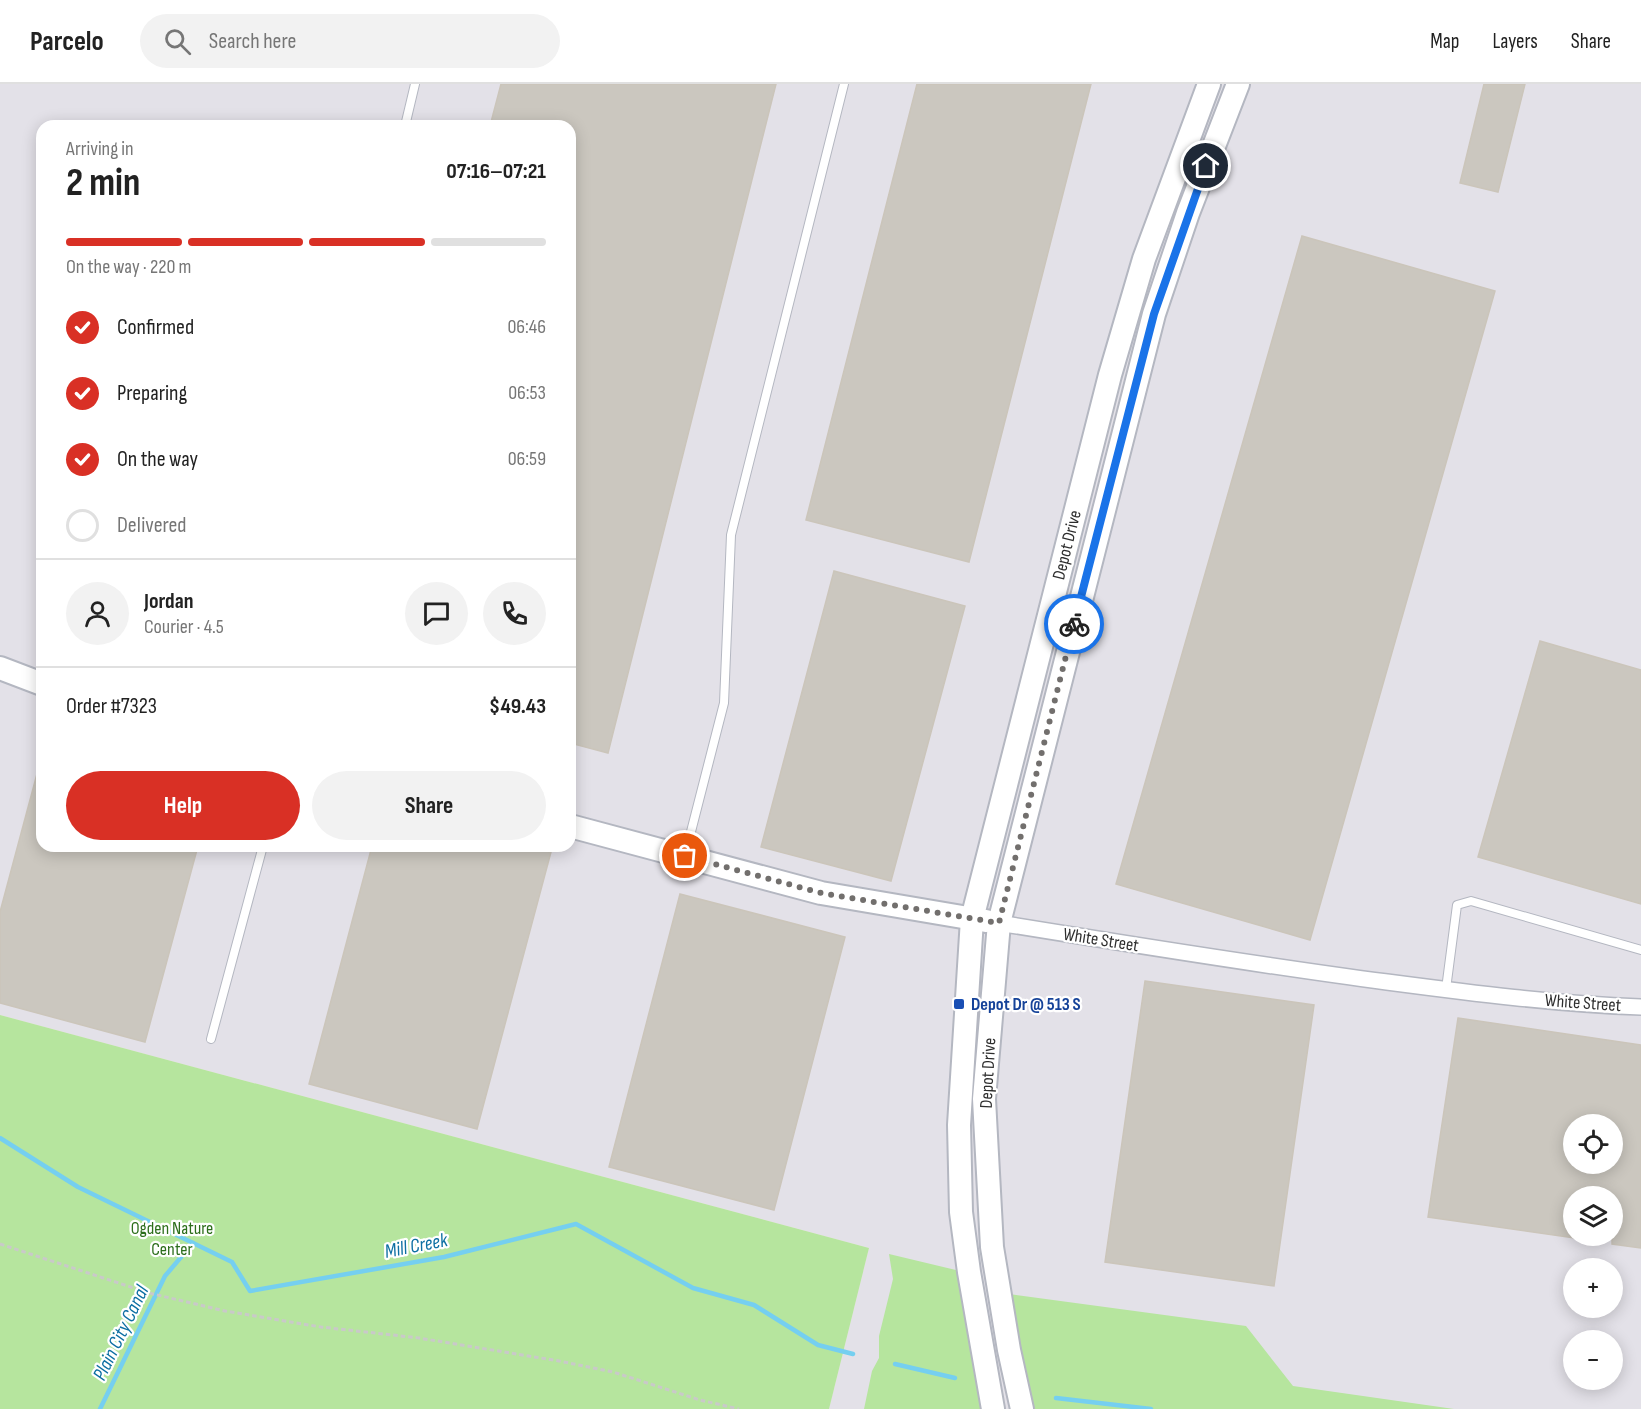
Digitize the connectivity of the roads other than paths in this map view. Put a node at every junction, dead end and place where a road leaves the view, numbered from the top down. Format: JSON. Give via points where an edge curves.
{"nodes":[{"id":1,"x":416,"y":84,"type":"edge"},
{"id":2,"x":844,"y":84,"type":"edge"},
{"id":3,"x":1209,"y":84,"type":"edge"},
{"id":4,"x":1238,"y":84,"type":"edge"},
{"id":5,"x":407,"y":120,"type":"edge"},
{"id":6,"x":0,"y":668,"type":"edge"},
{"id":7,"x":36,"y":682,"type":"edge"},
{"id":8,"x":576,"y":828,"type":"edge"},
{"id":9,"x":261,"y":852,"type":"edge"},
{"id":10,"x":685,"y":856,"type":"junction"},
{"id":11,"x":972,"y":919,"type":"junction"},
{"id":12,"x":999,"y":923,"type":"junction"},
{"id":13,"x":1641,"y":950,"type":"edge"},
{"id":14,"x":1446,"y":989,"type":"junction"},
{"id":15,"x":1641,"y":1007,"type":"edge"},
{"id":16,"x":211,"y":1039,"type":"dead end"},
{"id":17,"x":993,"y":1409,"type":"edge"},
{"id":18,"x":1022,"y":1409,"type":"edge"}],
"edges":[{"from":1,"to":5,"type":"lane"},
{"from":2,"to":10,"type":"lane","via":[[731,535],[724,703]]},
{"from":3,"to":11,"type":"main road","name":"Depot Drive","via":[[1144,259],[1110,375]]},
{"from":4,"to":12,"type":"main road","name":"Depot Drive","via":[[1154,314]]},
{"from":6,"to":7,"type":"main road"},
{"from":8,"to":10,"type":"main road","name":"White Street"},
{"from":9,"to":16,"type":"lane"},
{"from":10,"to":11,"type":"main road","name":"White Street","via":[[821,893]]},
{"from":11,"to":12,"type":"main road","name":"White Street"},
{"from":11,"to":17,"type":"main road","name":"Depot Drive","via":[[959,1125],[961,1212]]},
{"from":12,"to":14,"type":"street","name":"White Street","via":[[1206,957]]},
{"from":12,"to":18,"type":"main road","name":"Depot Drive","via":[[984,1099],[992,1247]]},
{"from":13,"to":14,"type":"lane","via":[[1471,901],[1457,905]]},
{"from":14,"to":15,"type":"street","name":"White Street"}]}
